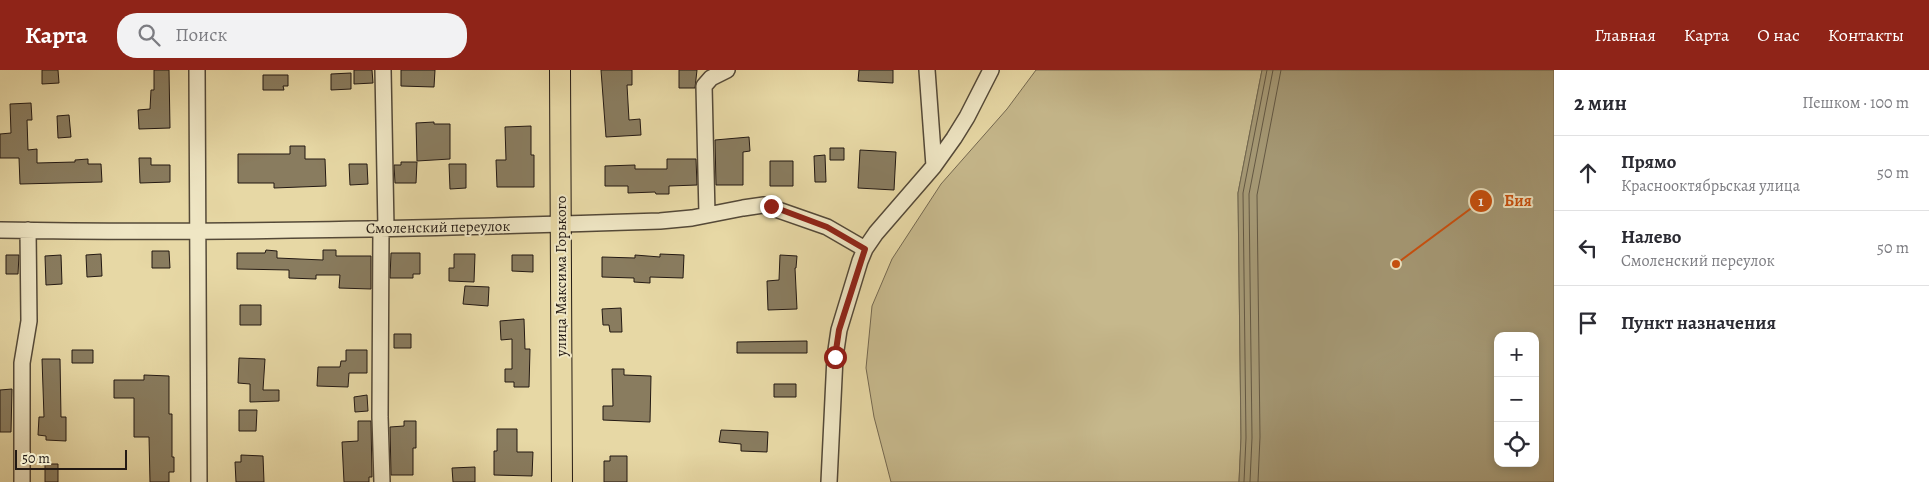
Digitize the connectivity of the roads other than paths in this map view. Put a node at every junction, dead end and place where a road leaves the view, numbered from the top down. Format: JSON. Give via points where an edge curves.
{"nodes":[{"id":1,"x":196,"y":70,"type":"edge"},
{"id":2,"x":384,"y":70,"type":"edge"},
{"id":3,"x":560,"y":70,"type":"edge"},
{"id":4,"x":727,"y":70,"type":"edge"},
{"id":5,"x":927,"y":70,"type":"edge"},
{"id":6,"x":991,"y":70,"type":"edge"},
{"id":7,"x":934,"y":166,"type":"junction"},
{"id":8,"x":707,"y":215,"type":"junction"},
{"id":9,"x":560,"y":224,"type":"junction"},
{"id":10,"x":383,"y":228,"type":"junction"},
{"id":11,"x":0,"y":230,"type":"edge"},
{"id":12,"x":28,"y":230,"type":"junction"},
{"id":13,"x":198,"y":230,"type":"junction"},
{"id":14,"x":865,"y":249,"type":"junction"},
{"id":15,"x":22,"y":482,"type":"edge"},
{"id":16,"x":199,"y":482,"type":"edge"},
{"id":17,"x":382,"y":482,"type":"edge"},
{"id":18,"x":562,"y":482,"type":"edge"},
{"id":19,"x":829,"y":482,"type":"edge"}],
"edges":[{"from":1,"to":13,"type":"street"},
{"from":2,"to":10,"type":"street"},
{"from":3,"to":9,"type":"main road","name":"улица Максима Горького"},
{"from":4,"to":8,"type":"street","via":[[711,78],[704,86]]},
{"from":5,"to":7,"type":"street"},
{"from":6,"to":7,"type":"street","via":[[967,117]]},
{"from":7,"to":14,"type":"street"},
{"from":8,"to":9,"type":"street","name":"Смоленский переулок","via":[[660,221]]},
{"from":8,"to":14,"type":"street","name":"Смоленский переулок","via":[[753,206],[771,206],[827,227]]},
{"from":9,"to":10,"type":"street","name":"Смоленский переулок"},
{"from":9,"to":18,"type":"main road","name":"улица Максима Горького"},
{"from":10,"to":13,"type":"street","name":"Смоленский переулок"},
{"from":10,"to":17,"type":"street"},
{"from":11,"to":12,"type":"street","name":"Смоленский переулок"},
{"from":12,"to":13,"type":"street","name":"Смоленский переулок"},
{"from":12,"to":15,"type":"street","via":[[28,321],[22,363]]},
{"from":13,"to":16,"type":"street"},
{"from":14,"to":19,"type":"street","via":[[836,348]]}]}
